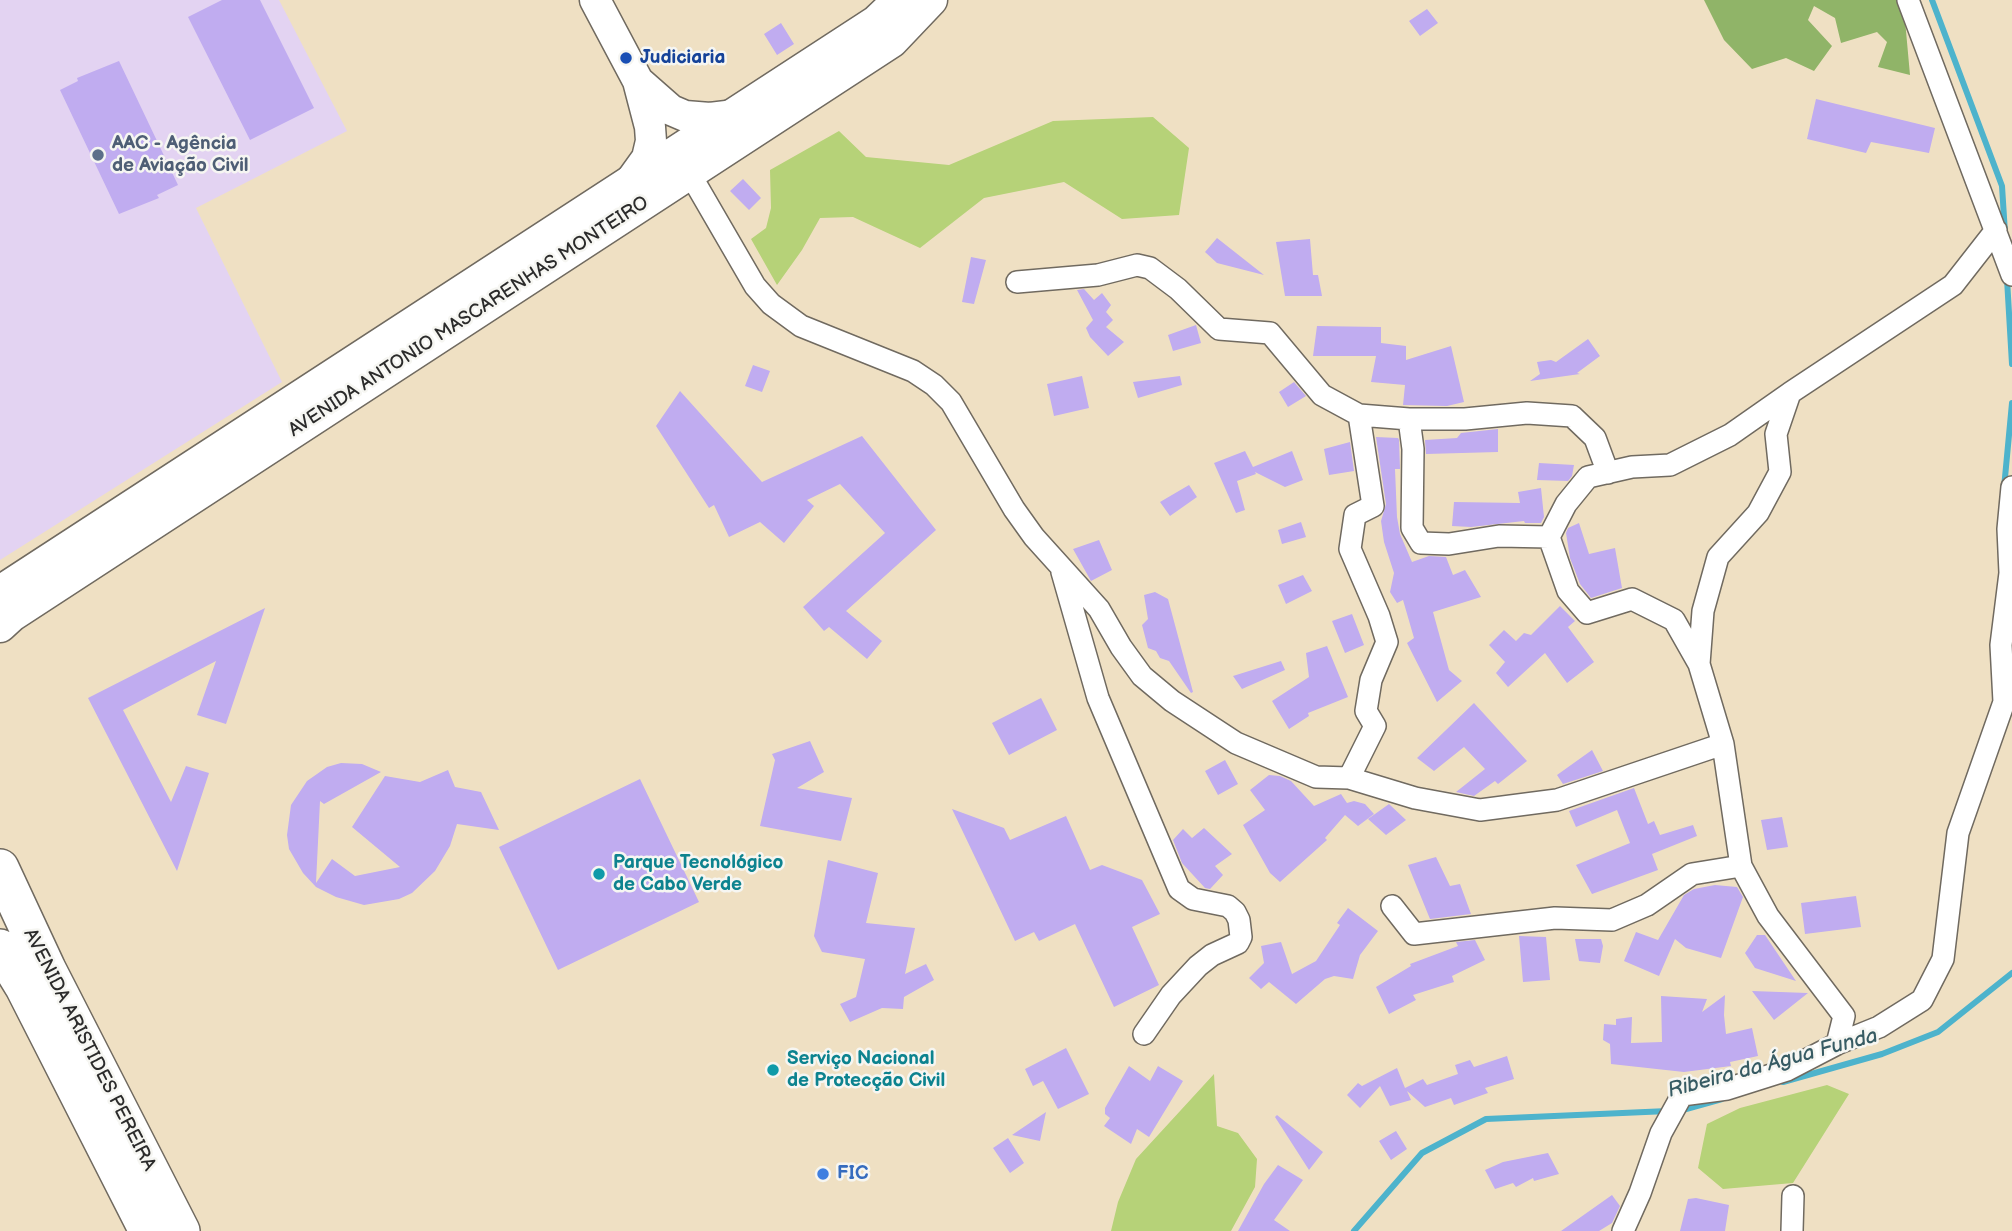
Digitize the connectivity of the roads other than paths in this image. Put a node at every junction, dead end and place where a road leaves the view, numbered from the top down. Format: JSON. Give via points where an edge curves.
{"nodes":[{"id":1,"x":596,"y":0,"type":"edge"},
{"id":2,"x":899,"y":0,"type":"edge"},
{"id":3,"x":931,"y":0,"type":"edge"},
{"id":4,"x":1908,"y":0,"type":"edge"},
{"id":5,"x":638,"y":82,"type":"junction"},
{"id":6,"x":735,"y":115,"type":"junction"},
{"id":7,"x":690,"y":174,"type":"junction"},
{"id":8,"x":629,"y":183,"type":"junction"},
{"id":9,"x":1996,"y":230,"type":"junction"},
{"id":10,"x":2012,"y":275,"type":"edge"},
{"id":11,"x":1017,"y":282,"type":"dead end"},
{"id":12,"x":1790,"y":393,"type":"junction"},
{"id":13,"x":1359,"y":415,"type":"junction"},
{"id":14,"x":1409,"y":419,"type":"junction"},
{"id":15,"x":1608,"y":473,"type":"junction"},
{"id":16,"x":2012,"y":487,"type":"edge"},
{"id":17,"x":1549,"y":537,"type":"junction"},
{"id":18,"x":1060,"y":566,"type":"junction"},
{"id":19,"x":0,"y":592,"type":"edge"},
{"id":20,"x":0,"y":626,"type":"edge"},
{"id":21,"x":1699,"y":664,"type":"junction"},
{"id":22,"x":1723,"y":744,"type":"junction"},
{"id":23,"x":1349,"y":778,"type":"junction"},
{"id":24,"x":1741,"y":866,"type":"junction"},
{"id":25,"x":0,"y":868,"type":"edge"},
{"id":26,"x":1392,"y":906,"type":"dead end"},
{"id":27,"x":0,"y":948,"type":"edge"},
{"id":28,"x":1144,"y":1034,"type":"dead end"},
{"id":29,"x":1837,"y":1044,"type":"junction"},
{"id":30,"x":1793,"y":1196,"type":"dead end"},
{"id":31,"x":148,"y":1231,"type":"edge"},
{"id":32,"x":181,"y":1231,"type":"edge"},
{"id":33,"x":1623,"y":1231,"type":"edge"},
{"id":34,"x":1792,"y":1231,"type":"edge"}],
"edges":[{"from":1,"to":5,"type":"main road"},
{"from":2,"to":6,"type":"main road","name":"AVENIDA ANTONIO MASCARENHAS MONTEIRO","via":[[876,22]]},
{"from":3,"to":7,"type":"main road","name":"AVENIDA ANTONIO MASCARENHAS MONTEIRO","via":[[892,41]]},
{"from":4,"to":9,"type":"street"},
{"from":5,"to":6,"type":"main road","via":[[685,116]]},
{"from":5,"to":8,"type":"main road","via":[[651,141],[647,158]]},
{"from":6,"to":8,"type":"main road","name":"AVENIDA ANTONIO MASCARENHAS MONTEIRO"},
{"from":7,"to":18,"type":"street","via":[[755,286],[771,304],[801,326],[913,371],[951,402],[1014,509]]},
{"from":7,"to":20,"type":"main road","name":"AVENIDA ANTONIO MASCARENHAS MONTEIRO"},
{"from":8,"to":19,"type":"main road","name":"AVENIDA ANTONIO MASCARENHAS MONTEIRO"},
{"from":9,"to":10,"type":"street"},
{"from":9,"to":12,"type":"street","via":[[1953,285]]},
{"from":11,"to":13,"type":"street","via":[[1098,275],[1137,265],[1150,268],[1219,329],[1270,333],[1322,395]]},
{"from":12,"to":15,"type":"street","via":[[1730,435],[1670,465]]},
{"from":12,"to":21,"type":"street","via":[[1776,434],[1780,472],[1758,513],[1718,557],[1703,611]]},
{"from":13,"to":14,"type":"street"},
{"from":13,"to":23,"type":"street","via":[[1373,506],[1355,516],[1350,549],[1387,642],[1371,680],[1366,711],[1375,726]]},
{"from":14,"to":15,"type":"street","via":[[1527,413],[1572,416],[1595,438]]},
{"from":14,"to":17,"type":"street","via":[[1412,528],[1422,543]]},
{"from":15,"to":17,"type":"street","via":[[1588,477],[1566,504]]},
{"from":16,"to":29,"type":"street","via":[[2010,573],[2001,645],[2004,702],[1958,833],[1943,958],[1922,1000],[1879,1027]]},
{"from":17,"to":21,"type":"street","via":[[1568,592],[1587,613],[1632,598],[1674,620]]},
{"from":18,"to":23,"type":"street","via":[[1099,609],[1142,676],[1172,701],[1236,743],[1270,759],[1316,778]]},
{"from":18,"to":28,"type":"street","via":[[1098,698],[1179,889],[1193,899],[1228,906],[1239,920],[1238,943],[1198,966]]},
{"from":21,"to":22,"type":"street"},
{"from":22,"to":23,"type":"street","via":[[1557,800],[1480,810],[1415,798]]},
{"from":22,"to":24,"type":"street"},
{"from":24,"to":26,"type":"street","via":[[1692,874],[1647,905],[1612,920],[1555,918],[1414,934]]},
{"from":24,"to":29,"type":"street","via":[[1768,916],[1844,1016]]},
{"from":25,"to":32,"type":"highway","name":"AVENIDA ARISTIDES PEREIRA"},
{"from":27,"to":31,"type":"highway","name":"AVENIDA ARISTIDES PEREIRA"},
{"from":29,"to":33,"type":"street","via":[[1787,1070],[1727,1089],[1682,1095],[1661,1133]]},
{"from":30,"to":34,"type":"street"}]}
